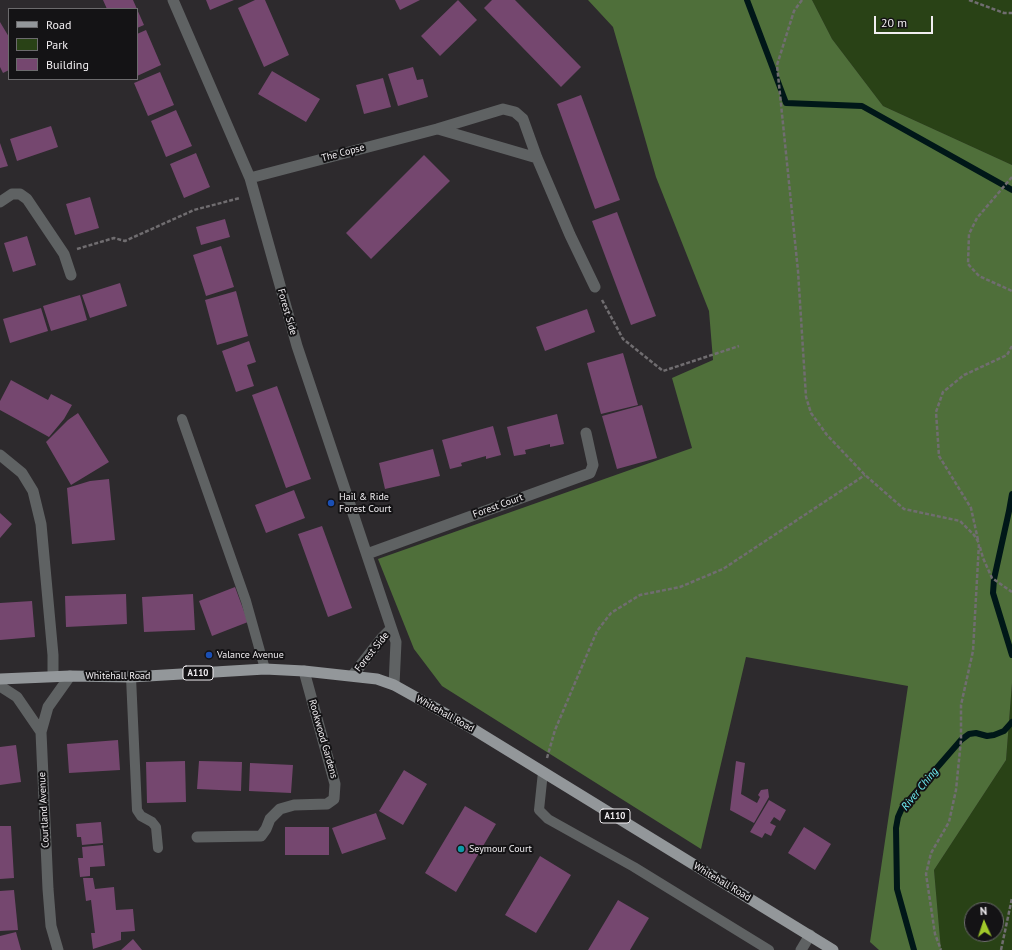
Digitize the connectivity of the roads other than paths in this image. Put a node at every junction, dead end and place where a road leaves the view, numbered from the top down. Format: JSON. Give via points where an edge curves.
{"nodes":[{"id":1,"x":173,"y":0,"type":"edge"},
{"id":2,"x":437,"y":129,"type":"junction"},
{"id":3,"x":537,"y":158,"type":"junction"},
{"id":4,"x":250,"y":178,"type":"junction"},
{"id":5,"x":0,"y":202,"type":"edge"},
{"id":6,"x":71,"y":275,"type":"dead end"},
{"id":7,"x":595,"y":287,"type":"road end"},
{"id":8,"x":182,"y":419,"type":"dead end"},
{"id":9,"x":586,"y":433,"type":"dead end"},
{"id":10,"x":0,"y":455,"type":"edge"},
{"id":11,"x":367,"y":554,"type":"junction"},
{"id":12,"x":391,"y":629,"type":"junction"},
{"id":13,"x":265,"y":669,"type":"junction"},
{"id":14,"x":304,"y":670,"type":"junction"},
{"id":15,"x":53,"y":676,"type":"junction"},
{"id":16,"x":70,"y":676,"type":"junction"},
{"id":17,"x":353,"y":676,"type":"junction"},
{"id":18,"x":131,"y":677,"type":"junction"},
{"id":19,"x":0,"y":679,"type":"edge"},
{"id":20,"x":394,"y":685,"type":"junction"},
{"id":21,"x":0,"y":686,"type":"edge"},
{"id":22,"x":41,"y":732,"type":"junction"},
{"id":23,"x":543,"y":772,"type":"junction"},
{"id":24,"x":197,"y":838,"type":"dead end"},
{"id":25,"x":158,"y":848,"type":"dead end"},
{"id":26,"x":810,"y":935,"type":"junction"},
{"id":27,"x":58,"y":950,"type":"edge"},
{"id":28,"x":769,"y":950,"type":"edge"},
{"id":29,"x":801,"y":950,"type":"edge"},
{"id":30,"x":833,"y":950,"type":"edge"}],
"edges":[{"from":1,"to":4,"type":"street","name":"Forest Side"},
{"from":2,"to":3,"type":"street"},
{"from":2,"to":3,"type":"street","name":"The Copse","via":[[503,109],[515,112],[523,119]]},
{"from":2,"to":4,"type":"street","name":"The Copse"},
{"from":3,"to":7,"type":"street","name":"The Copse"},
{"from":4,"to":11,"type":"street","name":"Forest Side","via":[[296,346]]},
{"from":5,"to":6,"type":"street","via":[[12,194],[20,194],[27,199],[64,254]]},
{"from":8,"to":13,"type":"lane","via":[[246,601]]},
{"from":9,"to":11,"type":"street","name":"Forest Court","via":[[594,465],[590,473]]},
{"from":10,"to":15,"type":"street","via":[[22,472],[33,491],[41,524]]},
{"from":11,"to":12,"type":"street","name":"Forest Side"},
{"from":12,"to":17,"type":"street","name":"Forest Side"},
{"from":12,"to":20,"type":"street","name":"Forest Side","via":[[396,642]]},
{"from":13,"to":14,"type":"main road","name":"Whitehall Road","number":"A110"},
{"from":13,"to":18,"type":"main road","name":"Whitehall Road","number":"A110"},
{"from":14,"to":17,"type":"main road","name":"Whitehall Road","number":"A110"},
{"from":14,"to":24,"type":"street","name":"Rookwood Gardens","via":[[335,784],[334,799],[327,804],[294,805],[280,809],[270,819],[261,836]]},
{"from":15,"to":16,"type":"main road","name":"Whitehall Road","number":"A110"},
{"from":15,"to":19,"type":"main road","name":"Whitehall Road","number":"A110"},
{"from":16,"to":18,"type":"main road","name":"Whitehall Road","number":"A110"},
{"from":16,"to":22,"type":"street","via":[[48,707]]},
{"from":17,"to":20,"type":"main road","name":"Whitehall Road","number":"A110","via":[[377,679]]},
{"from":18,"to":25,"type":"lane","via":[[137,810],[140,816],[156,827]]},
{"from":20,"to":23,"type":"main road","name":"Whitehall Road","number":"A110"},
{"from":21,"to":22,"type":"street","via":[[17,697]]},
{"from":22,"to":27,"type":"street","name":"Courtland Avenue","via":[[48,889],[51,926]]},
{"from":23,"to":26,"type":"main road","name":"Whitehall Road","number":"A110"},
{"from":23,"to":28,"type":"lane","via":[[539,810],[548,819],[634,867]]},
{"from":26,"to":29,"type":"street"},
{"from":26,"to":30,"type":"main road","name":"Whitehall Road","number":"A110"}]}
